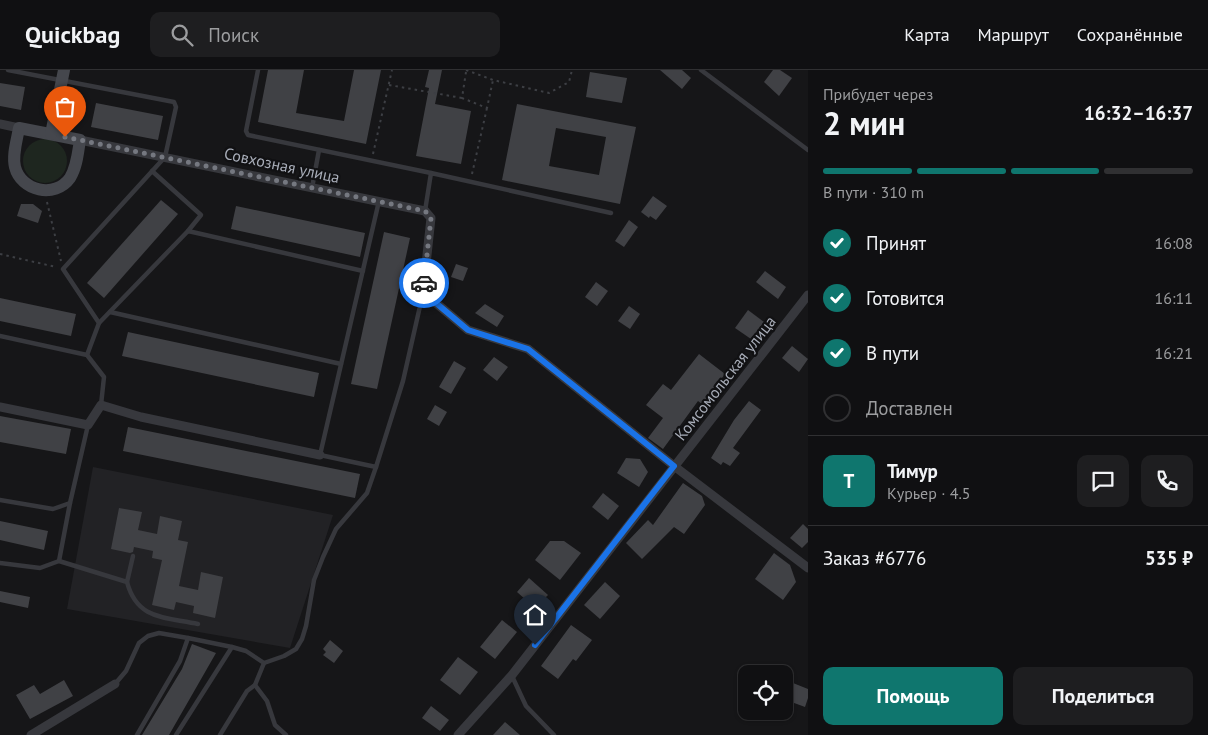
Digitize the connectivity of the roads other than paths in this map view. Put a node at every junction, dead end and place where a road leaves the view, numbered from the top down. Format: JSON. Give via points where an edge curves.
{"nodes":[{"id":1,"x":8,"y":70,"type":"edge"},
{"id":2,"x":258,"y":70,"type":"edge"},
{"id":3,"x":701,"y":70,"type":"edge"},
{"id":4,"x":63,"y":75,"type":"edge"},
{"id":5,"x":0,"y":124,"type":"edge"},
{"id":6,"x":19,"y":128,"type":"junction"},
{"id":7,"x":51,"y":134,"type":"junction"},
{"id":8,"x":80,"y":140,"type":"junction"},
{"id":9,"x":319,"y":150,"type":"junction"},
{"id":10,"x":808,"y":150,"type":"edge"},
{"id":11,"x":165,"y":157,"type":"junction"},
{"id":12,"x":152,"y":171,"type":"junction"},
{"id":13,"x":431,"y":173,"type":"junction"},
{"id":14,"x":312,"y":188,"type":"junction"},
{"id":15,"x":379,"y":201,"type":"junction"},
{"id":16,"x":425,"y":211,"type":"junction"},
{"id":17,"x":611,"y":213,"type":"dead end"},
{"id":18,"x":188,"y":231,"type":"junction"},
{"id":19,"x":363,"y":271,"type":"junction"},
{"id":20,"x":423,"y":292,"type":"junction"},
{"id":21,"x":808,"y":295,"type":"edge"},
{"id":22,"x":110,"y":312,"type":"junction"},
{"id":23,"x":99,"y":323,"type":"junction"},
{"id":24,"x":0,"y":336,"type":"edge"},
{"id":25,"x":86,"y":355,"type":"junction"},
{"id":26,"x":341,"y":364,"type":"junction"},
{"id":27,"x":101,"y":404,"type":"junction"},
{"id":28,"x":0,"y":407,"type":"edge"},
{"id":29,"x":88,"y":425,"type":"junction"},
{"id":30,"x":320,"y":455,"type":"junction"},
{"id":31,"x":674,"y":466,"type":"junction"},
{"id":32,"x":376,"y":467,"type":"junction"},
{"id":33,"x":0,"y":500,"type":"edge"},
{"id":34,"x":70,"y":503,"type":"junction"},
{"id":35,"x":133,"y":556,"type":"dead end"},
{"id":36,"x":59,"y":561,"type":"junction"},
{"id":37,"x":0,"y":563,"type":"edge"},
{"id":38,"x":808,"y":568,"type":"edge"},
{"id":39,"x":127,"y":582,"type":"junction"},
{"id":40,"x":198,"y":624,"type":"dead end"},
{"id":41,"x":188,"y":638,"type":"junction"},
{"id":42,"x":232,"y":647,"type":"junction"},
{"id":43,"x":264,"y":663,"type":"junction"},
{"id":44,"x":512,"y":675,"type":"junction"},
{"id":45,"x":115,"y":684,"type":"joint"},
{"id":46,"x":255,"y":685,"type":"junction"},
{"id":47,"x":31,"y":735,"type":"edge"},
{"id":48,"x":137,"y":735,"type":"edge"},
{"id":49,"x":176,"y":735,"type":"edge"},
{"id":50,"x":220,"y":735,"type":"edge"},
{"id":51,"x":286,"y":735,"type":"edge"},
{"id":52,"x":458,"y":735,"type":"edge"},
{"id":53,"x":554,"y":735,"type":"edge"}],
"edges":[{"from":1,"to":4,"type":"lane"},
{"from":2,"to":9,"type":"lane","via":[[248,135]]},
{"from":3,"to":10,"type":"lane"},
{"from":4,"to":7,"type":"street"},
{"from":4,"to":11,"type":"lane","via":[[174,102],[176,107]]},
{"from":5,"to":6,"type":"street","name":"Совхозная улица"},
{"from":6,"to":7,"type":"street","name":"Совхозная улица"},
{"from":6,"to":8,"type":"street","via":[[14,165],[18,176],[38,190],[60,187],[69,180],[76,164]]},
{"from":7,"to":8,"type":"street","name":"Совхозная улица"},
{"from":8,"to":11,"type":"street","name":"Совхозная улица"},
{"from":9,"to":13,"type":"lane"},
{"from":9,"to":14,"type":"lane"},
{"from":11,"to":12,"type":"lane"},
{"from":11,"to":14,"type":"street","name":"Совхозная улица"},
{"from":12,"to":18,"type":"lane","via":[[201,215]]},
{"from":12,"to":23,"type":"lane","via":[[63,269]]},
{"from":13,"to":16,"type":"lane"},
{"from":13,"to":17,"type":"lane"},
{"from":14,"to":15,"type":"street","name":"Совхозная улица"},
{"from":15,"to":16,"type":"street","name":"Совхозная улица"},
{"from":15,"to":19,"type":"lane"},
{"from":16,"to":20,"type":"street","via":[[431,218]]},
{"from":18,"to":19,"type":"lane"},
{"from":18,"to":22,"type":"lane"},
{"from":19,"to":26,"type":"lane"},
{"from":20,"to":31,"type":"street","via":[[468,330],[528,349]]},
{"from":20,"to":32,"type":"lane","via":[[403,381]]},
{"from":21,"to":31,"type":"street","name":"Комсомольская улица"},
{"from":22,"to":23,"type":"lane"},
{"from":22,"to":26,"type":"lane"},
{"from":23,"to":25,"type":"lane"},
{"from":24,"to":25,"type":"lane"},
{"from":25,"to":27,"type":"lane","via":[[104,377]]},
{"from":26,"to":30,"type":"lane"},
{"from":27,"to":29,"type":"street"},
{"from":27,"to":30,"type":"street","via":[[142,417]]},
{"from":28,"to":29,"type":"street"},
{"from":29,"to":34,"type":"lane"},
{"from":30,"to":32,"type":"lane"},
{"from":31,"to":38,"type":"street"},
{"from":31,"to":44,"type":"street","name":"Комсомольская улица"},
{"from":32,"to":43,"type":"lane","via":[[367,493],[336,529],[323,556],[314,580],[302,638],[296,648],[284,656]]},
{"from":33,"to":34,"type":"lane","via":[[52,508]]},
{"from":34,"to":36,"type":"lane"},
{"from":35,"to":39,"type":"lane"},
{"from":36,"to":37,"type":"lane","via":[[40,568]]},
{"from":36,"to":39,"type":"lane"},
{"from":39,"to":40,"type":"lane","via":[[139,607],[149,613]]},
{"from":41,"to":42,"type":"lane"},
{"from":41,"to":45,"type":"lane","via":[[159,633],[148,636],[134,650],[126,671]]},
{"from":41,"to":48,"type":"lane","via":[[180,661]]},
{"from":42,"to":43,"type":"lane","via":[[250,653]]},
{"from":42,"to":49,"type":"lane"},
{"from":43,"to":46,"type":"lane"},
{"from":44,"to":52,"type":"street","name":"Комсомольская улица"},
{"from":44,"to":53,"type":"lane","via":[[526,706]]},
{"from":45,"to":47,"type":"street"},
{"from":46,"to":50,"type":"lane","via":[[247,691]]},
{"from":46,"to":51,"type":"lane","via":[[267,701],[275,725]]}]}
